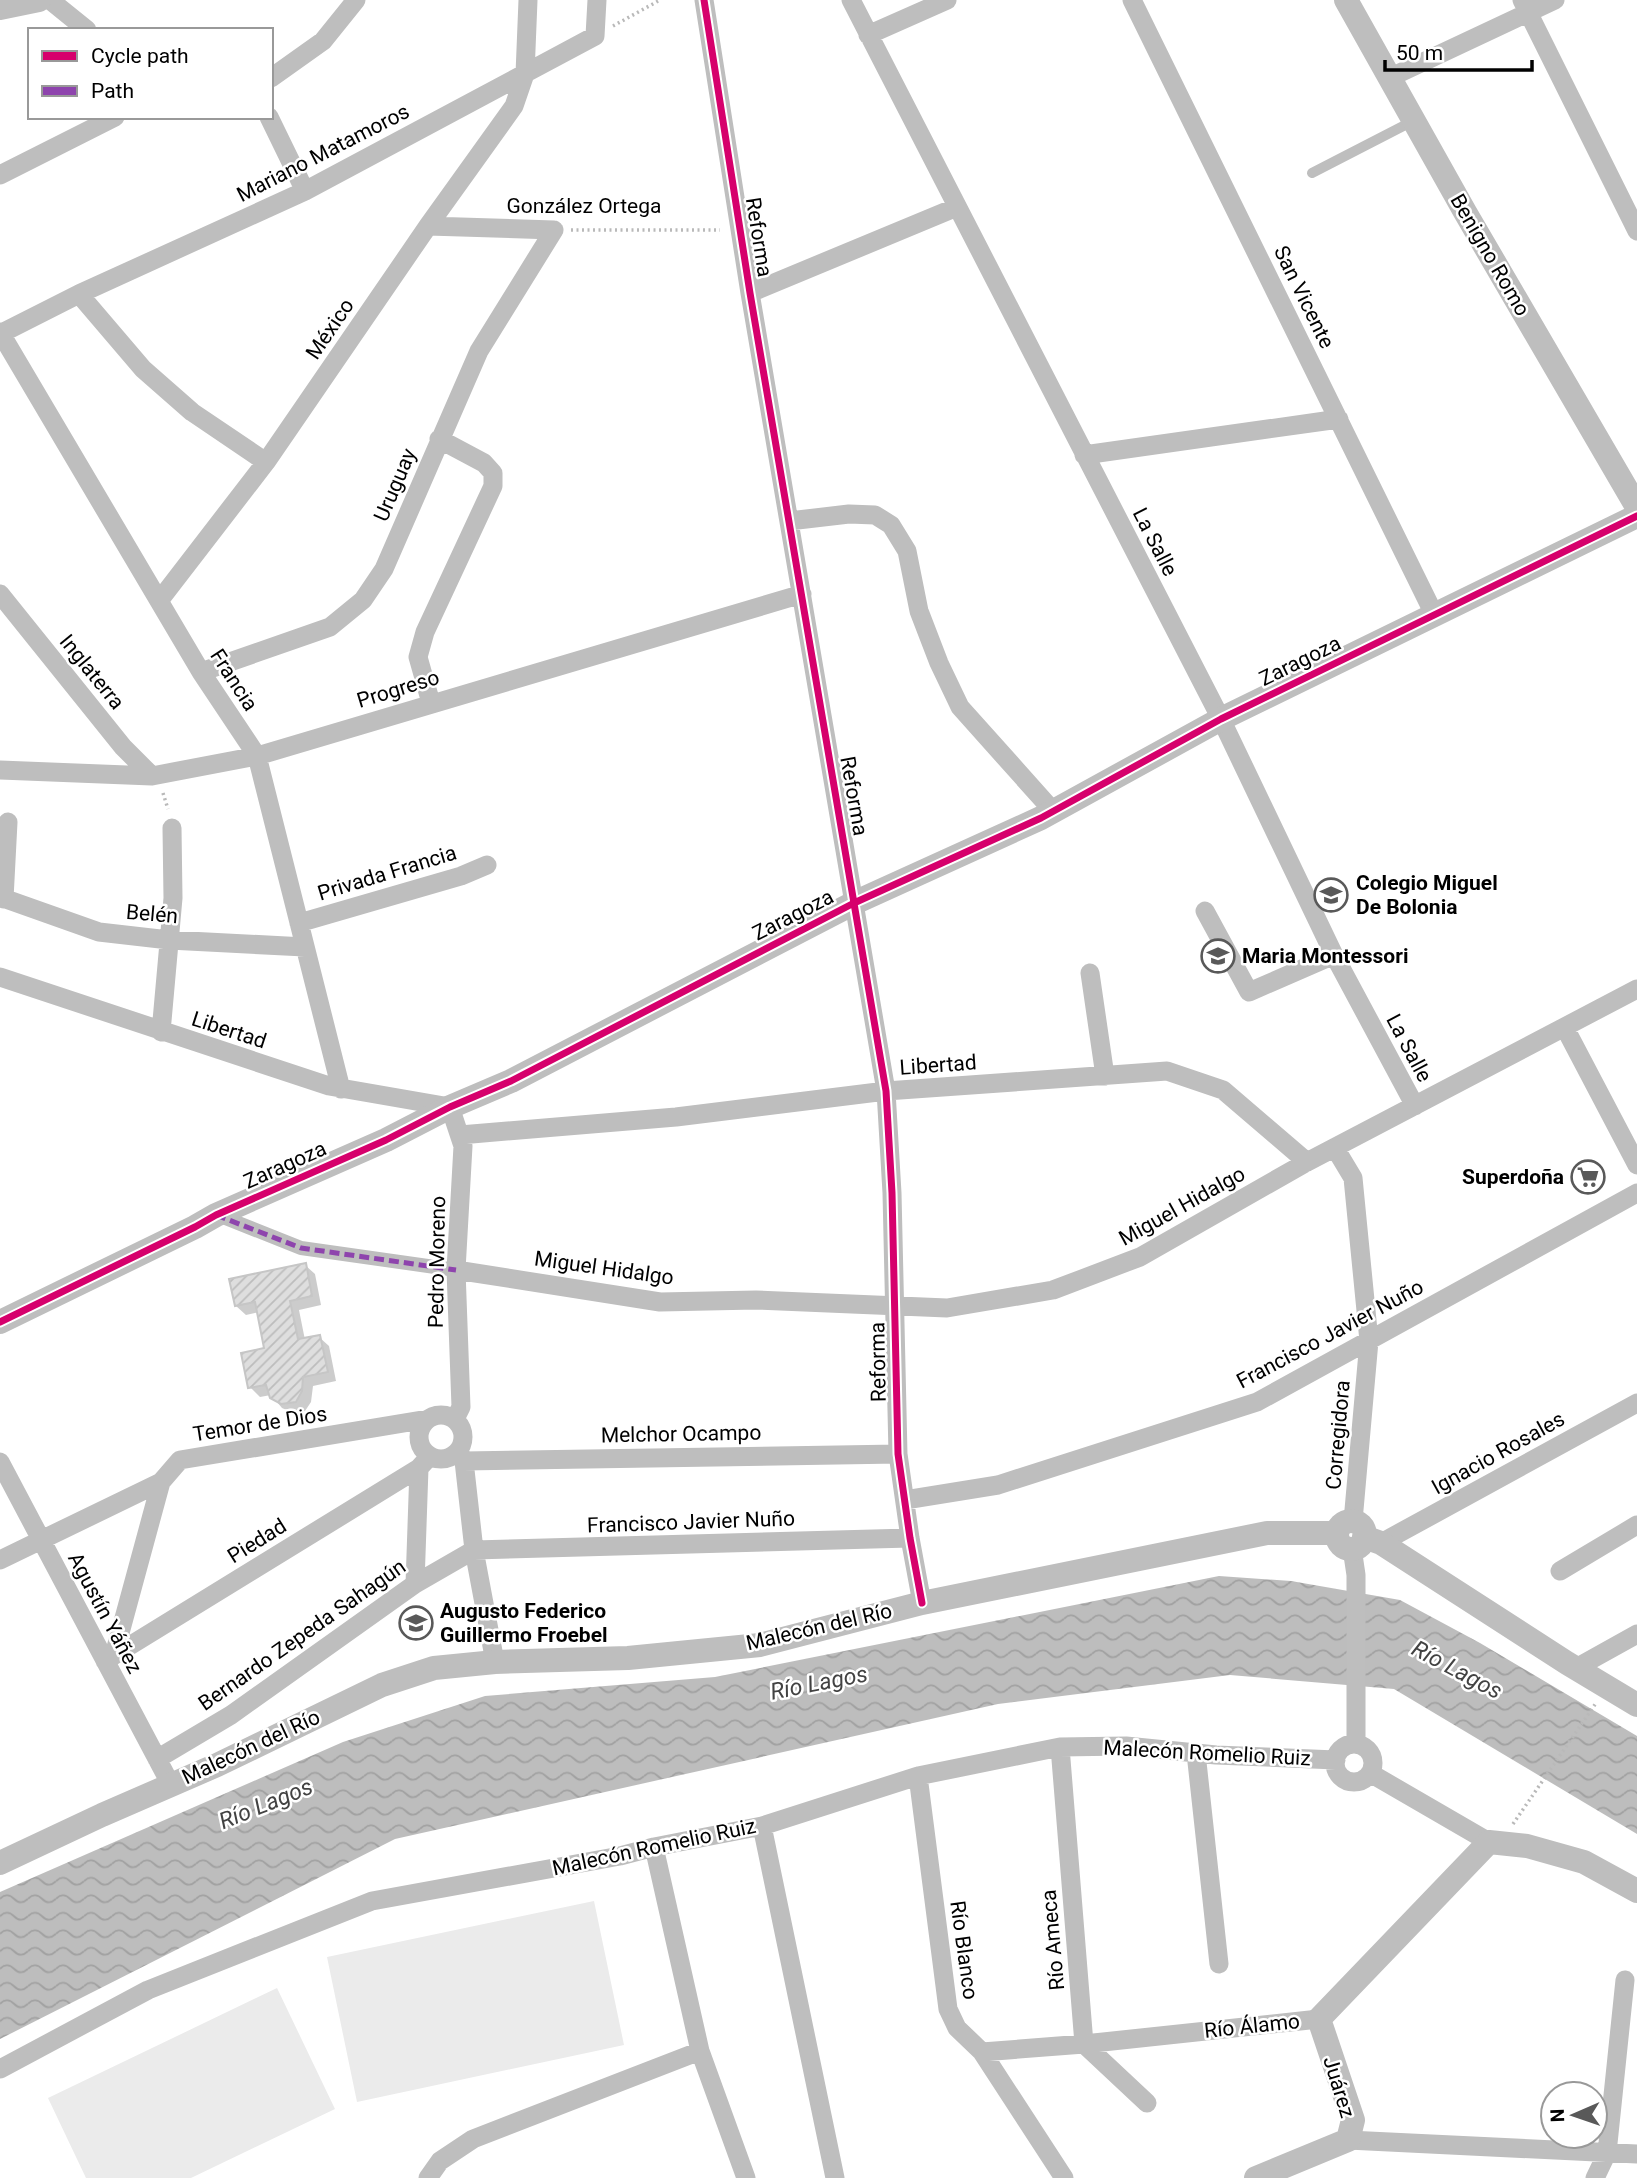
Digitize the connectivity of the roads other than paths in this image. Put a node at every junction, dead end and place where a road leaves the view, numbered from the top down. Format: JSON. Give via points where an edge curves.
{"nodes":[{"id":1,"x":39,"y":0,"type":"edge"},
{"id":2,"x":50,"y":0,"type":"edge"},
{"id":3,"x":356,"y":0,"type":"edge"},
{"id":4,"x":528,"y":0,"type":"edge"},
{"id":5,"x":597,"y":0,"type":"edge"},
{"id":6,"x":704,"y":0,"type":"edge"},
{"id":7,"x":851,"y":0,"type":"edge"},
{"id":8,"x":947,"y":0,"type":"edge"},
{"id":9,"x":1132,"y":0,"type":"edge"},
{"id":10,"x":1346,"y":0,"type":"edge"},
{"id":11,"x":1555,"y":0,"type":"edge"},
{"id":12,"x":1525,"y":6,"type":"edge"},
{"id":13,"x":0,"y":8,"type":"edge"},
{"id":14,"x":84,"y":28,"type":"edge"},
{"id":15,"x":868,"y":35,"type":"junction"},
{"id":16,"x":525,"y":74,"type":"junction"},
{"id":17,"x":273,"y":77,"type":"edge"},
{"id":18,"x":1390,"y":78,"type":"junction"},
{"id":19,"x":111,"y":119,"type":"edge"},
{"id":20,"x":270,"y":119,"type":"edge"},
{"id":21,"x":1413,"y":121,"type":"junction"},
{"id":22,"x":1312,"y":173,"type":"dead end"},
{"id":23,"x":0,"y":175,"type":"edge"},
{"id":24,"x":305,"y":191,"type":"junction"},
{"id":25,"x":957,"y":207,"type":"junction"},
{"id":26,"x":428,"y":226,"type":"junction"},
{"id":27,"x":554,"y":230,"type":"joint"},
{"id":28,"x":1637,"y":231,"type":"edge"},
{"id":29,"x":750,"y":293,"type":"junction"},
{"id":30,"x":79,"y":294,"type":"junction"},
{"id":31,"x":0,"y":333,"type":"edge"},
{"id":32,"x":1339,"y":419,"type":"junction"},
{"id":33,"x":439,"y":439,"type":"junction"},
{"id":34,"x":1084,"y":455,"type":"junction"},
{"id":35,"x":266,"y":462,"type":"junction"},
{"id":36,"x":1637,"y":507,"type":"edge"},
{"id":37,"x":1637,"y":516,"type":"edge"},
{"id":38,"x":789,"y":521,"type":"junction"},
{"id":39,"x":0,"y":594,"type":"edge"},
{"id":40,"x":802,"y":594,"type":"junction"},
{"id":41,"x":159,"y":601,"type":"junction"},
{"id":42,"x":1434,"y":614,"type":"junction"},
{"id":43,"x":201,"y":672,"type":"junction"},
{"id":44,"x":431,"y":703,"type":"junction"},
{"id":45,"x":1221,"y":719,"type":"junction"},
{"id":46,"x":257,"y":756,"type":"junction"},
{"id":47,"x":0,"y":770,"type":"edge"},
{"id":48,"x":152,"y":776,"type":"junction"},
{"id":49,"x":1054,"y":811,"type":"junction"},
{"id":50,"x":8,"y":822,"type":"dead end"},
{"id":51,"x":172,"y":828,"type":"road end"},
{"id":52,"x":487,"y":865,"type":"dead end"},
{"id":53,"x":2,"y":898,"type":"edge"},
{"id":54,"x":854,"y":903,"type":"junction"},
{"id":55,"x":1205,"y":911,"type":"dead end"},
{"id":56,"x":299,"y":923,"type":"junction"},
{"id":57,"x":169,"y":940,"type":"junction"},
{"id":58,"x":305,"y":947,"type":"junction"},
{"id":59,"x":1334,"y":955,"type":"junction"},
{"id":60,"x":1090,"y":973,"type":"dead end"},
{"id":61,"x":0,"y":977,"type":"edge"},
{"id":62,"x":1637,"y":989,"type":"edge"},
{"id":63,"x":1565,"y":1028,"type":"junction"},
{"id":64,"x":161,"y":1032,"type":"junction"},
{"id":65,"x":1105,"y":1076,"type":"junction"},
{"id":66,"x":341,"y":1089,"type":"junction"},
{"id":67,"x":886,"y":1091,"type":"junction"},
{"id":68,"x":450,"y":1107,"type":"junction"},
{"id":69,"x":1415,"y":1107,"type":"junction"},
{"id":70,"x":460,"y":1135,"type":"junction"},
{"id":71,"x":1335,"y":1148,"type":"junction"},
{"id":72,"x":1307,"y":1162,"type":"junction"},
{"id":73,"x":1637,"y":1165,"type":"edge"},
{"id":74,"x":1637,"y":1193,"type":"edge"},
{"id":75,"x":216,"y":1215,"type":"junction"},
{"id":76,"x":456,"y":1270,"type":"junction"},
{"id":77,"x":895,"y":1307,"type":"junction"},
{"id":78,"x":0,"y":1322,"type":"edge"},
{"id":79,"x":1369,"y":1341,"type":"junction"},
{"id":80,"x":1637,"y":1403,"type":"edge"},
{"id":81,"x":428,"y":1419,"type":"junction"},
{"id":82,"x":455,"y":1419,"type":"junction"},
{"id":83,"x":898,"y":1454,"type":"junction"},
{"id":84,"x":461,"y":1456,"type":"junction"},
{"id":85,"x":0,"y":1462,"type":"edge"},
{"id":86,"x":425,"y":1462,"type":"junction"},
{"id":87,"x":161,"y":1482,"type":"junction"},
{"id":88,"x":905,"y":1500,"type":"junction"},
{"id":89,"x":1637,"y":1525,"type":"edge"},
{"id":90,"x":1357,"y":1536,"type":"junction"},
{"id":91,"x":910,"y":1538,"type":"junction"},
{"id":92,"x":41,"y":1540,"type":"junction"},
{"id":93,"x":474,"y":1550,"type":"junction"},
{"id":94,"x":0,"y":1560,"type":"edge"},
{"id":95,"x":1560,"y":1571,"type":"dead end"},
{"id":96,"x":415,"y":1584,"type":"junction"},
{"id":97,"x":922,"y":1603,"type":"junction"},
{"id":98,"x":1637,"y":1634,"type":"edge"},
{"id":99,"x":110,"y":1658,"type":"junction"},
{"id":100,"x":495,"y":1661,"type":"junction"},
{"id":101,"x":1576,"y":1668,"type":"junction"},
{"id":102,"x":1637,"y":1705,"type":"edge"},
{"id":103,"x":1356,"y":1744,"type":"junction"},
{"id":104,"x":1060,"y":1746,"type":"junction"},
{"id":105,"x":1196,"y":1753,"type":"junction"},
{"id":106,"x":157,"y":1759,"type":"junction"},
{"id":107,"x":1336,"y":1760,"type":"junction"},
{"id":108,"x":1370,"y":1773,"type":"junction"},
{"id":109,"x":918,"y":1776,"type":"junction"},
{"id":110,"x":171,"y":1785,"type":"junction"},
{"id":111,"x":762,"y":1826,"type":"junction"},
{"id":112,"x":1489,"y":1842,"type":"junction"},
{"id":113,"x":654,"y":1847,"type":"junction"},
{"id":114,"x":0,"y":1863,"type":"edge"},
{"id":115,"x":1637,"y":1891,"type":"edge"},
{"id":116,"x":1219,"y":1964,"type":"dead end"},
{"id":117,"x":1625,"y":1979,"type":"dead end"},
{"id":118,"x":1319,"y":2019,"type":"junction"},
{"id":119,"x":1084,"y":2044,"type":"junction"},
{"id":120,"x":700,"y":2051,"type":"junction"},
{"id":121,"x":982,"y":2052,"type":"junction"},
{"id":122,"x":0,"y":2069,"type":"edge"},
{"id":123,"x":1147,"y":2103,"type":"dead end"},
{"id":124,"x":1348,"y":2140,"type":"junction"},
{"id":125,"x":1607,"y":2153,"type":"junction"},
{"id":126,"x":1637,"y":2154,"type":"edge"},
{"id":127,"x":428,"y":2178,"type":"edge"},
{"id":128,"x":746,"y":2178,"type":"edge"},
{"id":129,"x":835,"y":2178,"type":"edge"},
{"id":130,"x":1065,"y":2178,"type":"edge"},
{"id":131,"x":1256,"y":2178,"type":"edge"},
{"id":132,"x":1595,"y":2178,"type":"edge"}],
"edges":[{"from":1,"to":13,"type":"street"},
{"from":2,"to":14,"type":"street"},
{"from":3,"to":17,"type":"street","via":[[323,41]]},
{"from":4,"to":16,"type":"street","name":"México"},
{"from":5,"to":16,"type":"street","name":"Mariano Matamoros","via":[[595,36]]},
{"from":6,"to":29,"type":"street","name":"Reforma"},
{"from":7,"to":15,"type":"street","name":"La Salle"},
{"from":8,"to":15,"type":"street"},
{"from":9,"to":32,"type":"street","name":"San Vicente"},
{"from":10,"to":18,"type":"street","name":"Benigno Romo"},
{"from":11,"to":12,"type":"street"},
{"from":12,"to":18,"type":"street"},
{"from":12,"to":28,"type":"street"},
{"from":15,"to":25,"type":"street","name":"La Salle"},
{"from":16,"to":24,"type":"street","name":"Mariano Matamoros"},
{"from":16,"to":26,"type":"street","name":"México","via":[[514,106]]},
{"from":18,"to":21,"type":"street","name":"Benigno Romo"},
{"from":19,"to":23,"type":"street"},
{"from":20,"to":24,"type":"street"},
{"from":21,"to":22,"type":"lane"},
{"from":21,"to":36,"type":"street","name":"Benigno Romo"},
{"from":24,"to":30,"type":"street","name":"Mariano Matamoros"},
{"from":25,"to":29,"type":"street"},
{"from":25,"to":34,"type":"street","name":"La Salle"},
{"from":26,"to":27,"type":"street","name":"González Ortega"},
{"from":26,"to":35,"type":"street","name":"México"},
{"from":27,"to":33,"type":"street","name":"Uruguay","via":[[479,351]]},
{"from":29,"to":38,"type":"street","name":"Reforma"},
{"from":30,"to":31,"type":"street","name":"Mariano Matamoros"},
{"from":30,"to":35,"type":"street","via":[[143,369],[192,412]]},
{"from":31,"to":41,"type":"street","name":"Francia"},
{"from":32,"to":34,"type":"street"},
{"from":32,"to":42,"type":"street","name":"San Vicente"},
{"from":33,"to":43,"type":"street","name":"Uruguay","via":[[384,569],[363,600],[330,627]]},
{"from":33,"to":44,"type":"street","via":[[484,463],[493,473],[493,486],[425,632],[418,657]]},
{"from":34,"to":45,"type":"street","name":"La Salle"},
{"from":35,"to":41,"type":"street","name":"México"},
{"from":37,"to":42,"type":"street","name":"Zaragoza"},
{"from":38,"to":40,"type":"street","name":"Reforma"},
{"from":38,"to":49,"type":"street","via":[[875,515],[891,525],[908,551],[919,611],[960,707]]},
{"from":39,"to":48,"type":"street","name":"Inglaterra","via":[[123,747]]},
{"from":40,"to":44,"type":"street","name":"Progreso"},
{"from":40,"to":54,"type":"street","name":"Reforma"},
{"from":41,"to":43,"type":"street","name":"Francia"},
{"from":42,"to":45,"type":"street","name":"Zaragoza"},
{"from":43,"to":46,"type":"street","name":"Francia"},
{"from":44,"to":46,"type":"street","name":"Progreso"},
{"from":45,"to":49,"type":"street","name":"Zaragoza"},
{"from":45,"to":59,"type":"street","name":"La Salle"},
{"from":46,"to":48,"type":"street","name":"Progreso"},
{"from":46,"to":56,"type":"street","name":"Francia"},
{"from":47,"to":48,"type":"street","name":"Progreso"},
{"from":49,"to":54,"type":"street","name":"Zaragoza"},
{"from":50,"to":53,"type":"street"},
{"from":51,"to":57,"type":"street"},
{"from":52,"to":56,"type":"street","name":"Privada Francia"},
{"from":53,"to":57,"type":"street","name":"Belén","via":[[99,932]]},
{"from":54,"to":67,"type":"street","name":"Reforma"},
{"from":54,"to":68,"type":"street","name":"Zaragoza","via":[[511,1081]]},
{"from":55,"to":59,"type":"street","via":[[1250,992]]},
{"from":56,"to":58,"type":"street","name":"Francia"},
{"from":57,"to":58,"type":"street","name":"Belén"},
{"from":57,"to":64,"type":"street"},
{"from":58,"to":66,"type":"street","name":"Francia"},
{"from":59,"to":69,"type":"street","name":"La Salle"},
{"from":60,"to":65,"type":"street"},
{"from":61,"to":64,"type":"street","name":"Libertad"},
{"from":62,"to":63,"type":"street","name":"Miguel Hidalgo"},
{"from":63,"to":69,"type":"street","name":"Miguel Hidalgo"},
{"from":63,"to":73,"type":"street"},
{"from":64,"to":66,"type":"street","name":"Libertad"},
{"from":65,"to":67,"type":"street","name":"Libertad"},
{"from":65,"to":72,"type":"street","name":"Libertad","via":[[1167,1071],[1223,1090]]},
{"from":66,"to":68,"type":"street","name":"Libertad"},
{"from":67,"to":70,"type":"street","name":"Libertad"},
{"from":67,"to":77,"type":"street","name":"Reforma"},
{"from":68,"to":70,"type":"street","name":"Pedro Moreno"},
{"from":68,"to":75,"type":"street","name":"Zaragoza"},
{"from":69,"to":71,"type":"street","name":"Miguel Hidalgo"},
{"from":70,"to":76,"type":"street","name":"Pedro Moreno"},
{"from":71,"to":72,"type":"street","name":"Miguel Hidalgo"},
{"from":71,"to":79,"type":"street","name":"Corregidora","via":[[1353,1178]]},
{"from":72,"to":77,"type":"street","name":"Miguel Hidalgo","via":[[1140,1257],[1053,1290],[947,1308]]},
{"from":74,"to":79,"type":"street","name":"Francisco Javier Nuño"},
{"from":75,"to":76,"type":"street","via":[[301,1248]]},
{"from":75,"to":78,"type":"street","name":"Zaragoza"},
{"from":76,"to":77,"type":"street","name":"Miguel Hidalgo","via":[[660,1302],[756,1300]]},
{"from":76,"to":82,"type":"street","name":"Pedro Moreno","via":[[461,1407]]},
{"from":77,"to":83,"type":"street","name":"Reforma"},
{"from":79,"to":88,"type":"street","name":"Francisco Javier Nuño","via":[[1257,1402],[998,1485]]},
{"from":79,"to":90,"type":"street","name":"Corregidora"},
{"from":80,"to":90,"type":"street","name":"Ignacio Rosales"},
{"from":81,"to":82,"type":"street","via":[[441,1415]]},
{"from":81,"to":86,"type":"street","via":[[420,1438]]},
{"from":81,"to":87,"type":"street","name":"Temor de Dios","via":[[180,1460]]},
{"from":82,"to":84,"type":"street","via":[[463,1431]]},
{"from":83,"to":84,"type":"street","name":"Melchor Ocampo"},
{"from":83,"to":88,"type":"street","name":"Reforma"},
{"from":84,"to":86,"type":"street"},
{"from":84,"to":93,"type":"street"},
{"from":85,"to":92,"type":"street","name":"Agustín Yáñez"},
{"from":86,"to":96,"type":"street"},
{"from":86,"to":99,"type":"street","name":"Piedad"},
{"from":87,"to":92,"type":"street","name":"Temor de Dios"},
{"from":87,"to":99,"type":"street"},
{"from":88,"to":91,"type":"street","name":"Reforma"},
{"from":89,"to":95,"type":"street"},
{"from":90,"to":97,"type":"street","name":"Malecón del Río","via":[[1267,1533]]},
{"from":90,"to":101,"type":"street"},
{"from":90,"to":103,"type":"street","name":"Corregidora"},
{"from":91,"to":93,"type":"street","name":"Francisco Javier Nuño"},
{"from":91,"to":97,"type":"street","name":"Reforma"},
{"from":92,"to":94,"type":"street","name":"Temor de Dios"},
{"from":92,"to":99,"type":"street","name":"Agustín Yáñez"},
{"from":93,"to":96,"type":"street","name":"Bernardo Zepeda Sahagún"},
{"from":93,"to":100,"type":"street"},
{"from":96,"to":106,"type":"street","name":"Bernardo Zepeda Sahagún","via":[[231,1715]]},
{"from":97,"to":100,"type":"street","name":"Malecón del Río","via":[[760,1645],[628,1658]]},
{"from":98,"to":101,"type":"street"},
{"from":99,"to":106,"type":"street","name":"Agustín Yáñez"},
{"from":100,"to":110,"type":"street","name":"Malecón del Río","via":[[434,1668],[382,1685]]},
{"from":101,"to":102,"type":"street"},
{"from":103,"to":107,"type":"street","via":[[1345,1747]]},
{"from":103,"to":108,"type":"street","via":[[1371,1755]]},
{"from":104,"to":105,"type":"street","name":"Malecón Romelio Ruiz"},
{"from":104,"to":109,"type":"street","name":"Malecón Romelio Ruiz"},
{"from":104,"to":119,"type":"street","name":"Río Ameca"},
{"from":105,"to":107,"type":"street","name":"Malecón Romelio Ruiz"},
{"from":105,"to":116,"type":"street"},
{"from":106,"to":110,"type":"street","name":"Agustín Yáñez"},
{"from":107,"to":108,"type":"street","via":[[1338,1773],[1348,1781],[1360,1782]]},
{"from":108,"to":112,"type":"street"},
{"from":109,"to":111,"type":"street","name":"Malecón Romelio Ruiz"},
{"from":109,"to":121,"type":"street","name":"Río Blanco","via":[[948,2009],[957,2028]]},
{"from":110,"to":114,"type":"street","name":"Malecón del Río"},
{"from":111,"to":113,"type":"street","name":"Malecón Romelio Ruiz"},
{"from":111,"to":129,"type":"street"},
{"from":112,"to":115,"type":"street","via":[[1527,1846],[1584,1862]]},
{"from":112,"to":118,"type":"street","name":"Río Álamo"},
{"from":113,"to":120,"type":"street"},
{"from":113,"to":122,"type":"street","name":"Malecón Romelio Ruiz","via":[[372,1901],[148,1990]]},
{"from":117,"to":125,"type":"street"},
{"from":118,"to":119,"type":"street","name":"Río Álamo"},
{"from":118,"to":124,"type":"street","name":"Juárez","via":[[1353,2120]]},
{"from":119,"to":121,"type":"street","name":"Río Álamo"},
{"from":119,"to":123,"type":"street"},
{"from":120,"to":127,"type":"street","via":[[473,2139],[440,2161]]},
{"from":120,"to":128,"type":"street"},
{"from":121,"to":130,"type":"street","name":"Río Blanco"},
{"from":124,"to":125,"type":"street"},
{"from":124,"to":131,"type":"street","name":"Juárez"},
{"from":125,"to":126,"type":"street"},
{"from":125,"to":132,"type":"street"}]}
